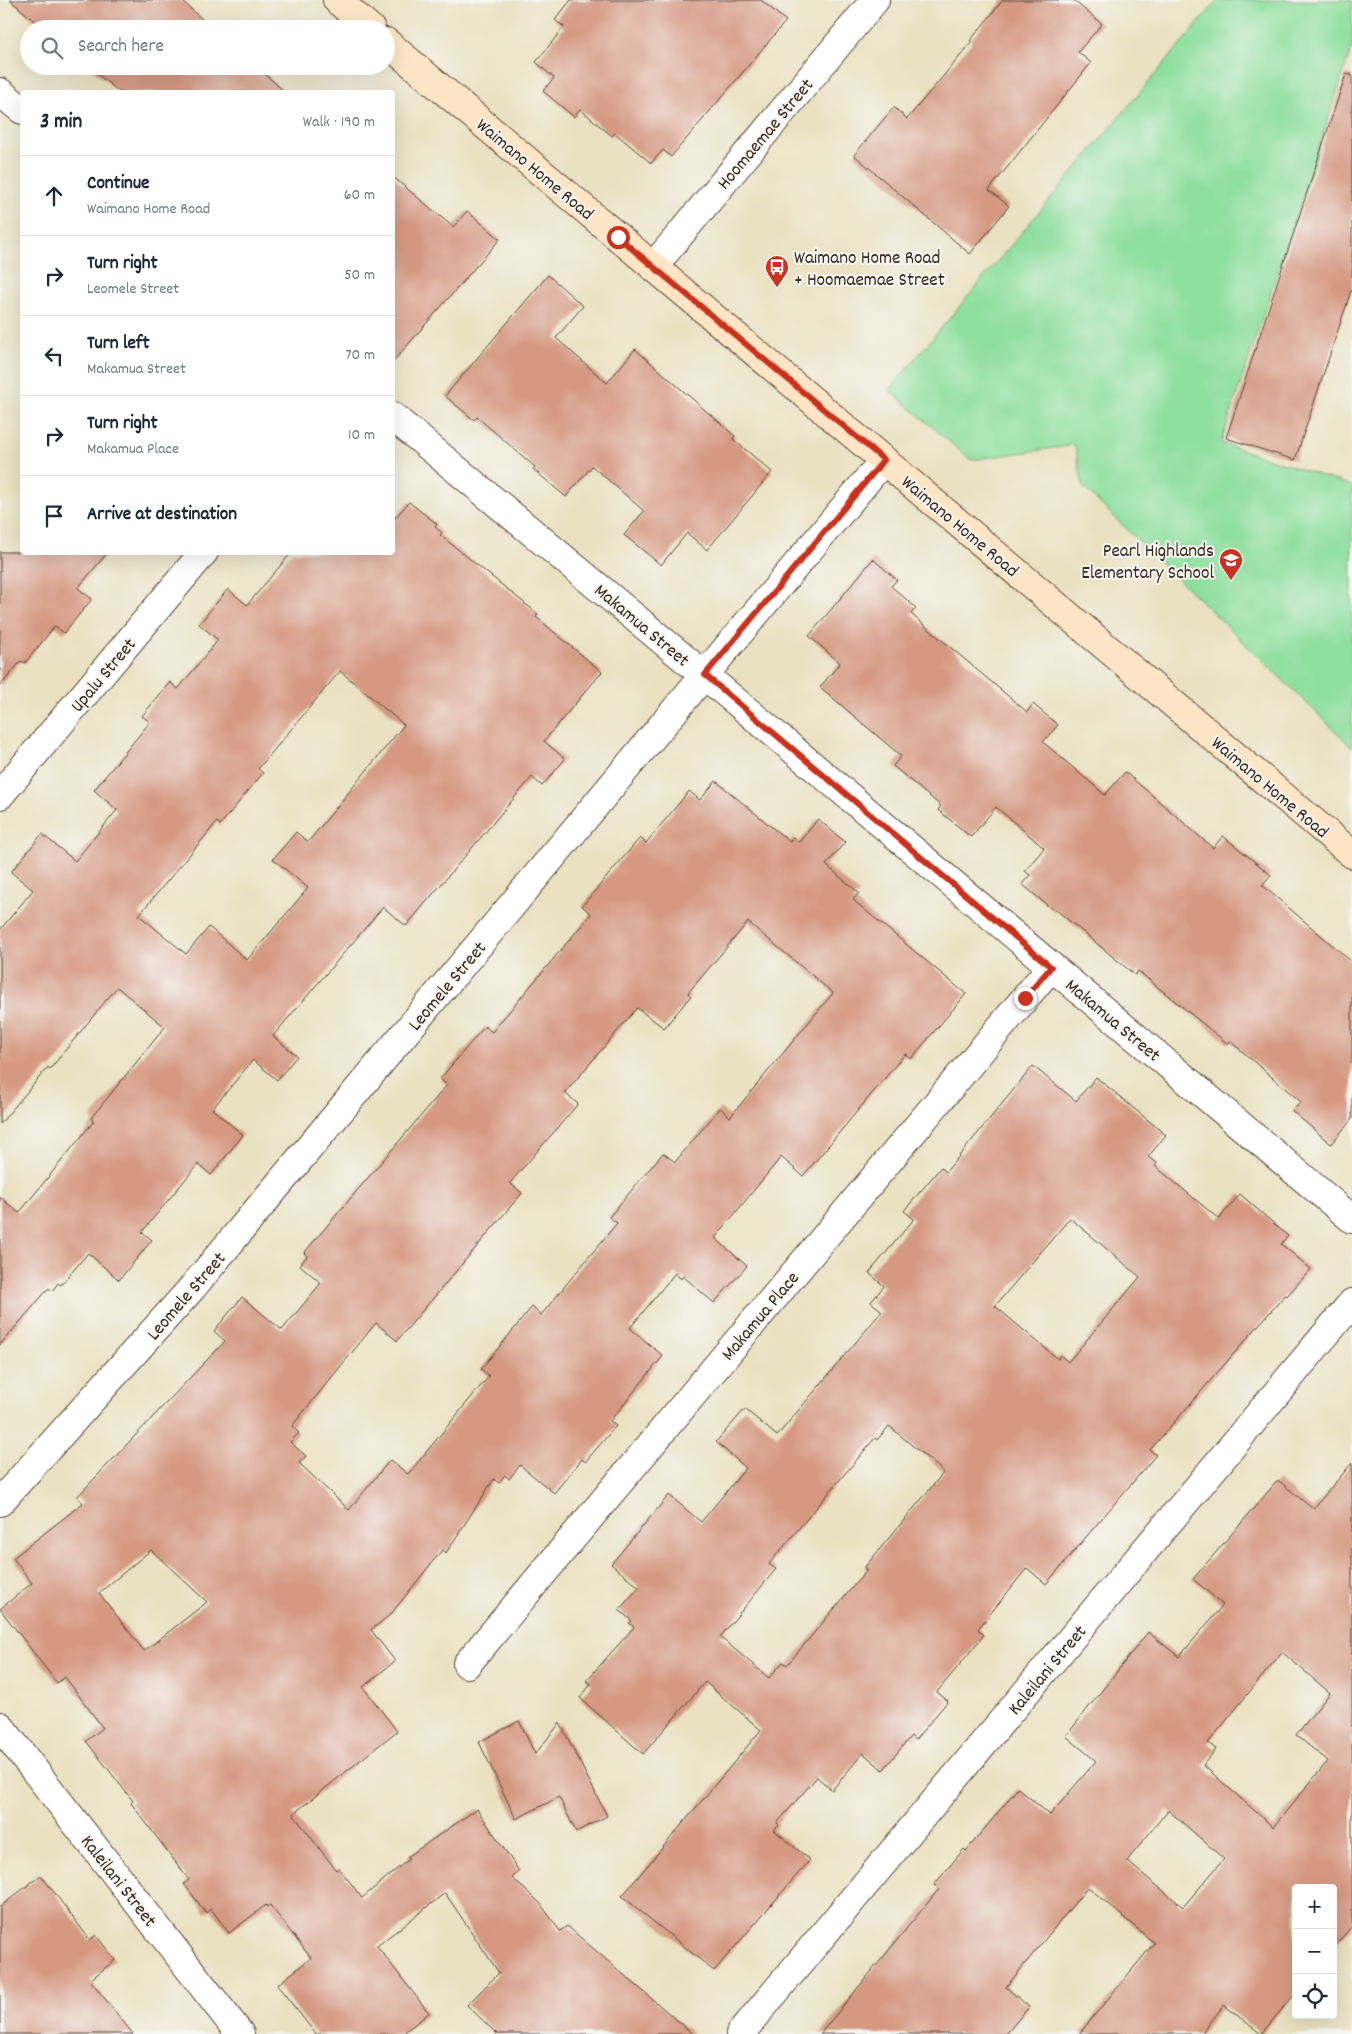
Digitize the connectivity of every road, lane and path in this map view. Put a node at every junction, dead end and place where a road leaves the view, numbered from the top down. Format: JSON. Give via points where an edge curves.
{"nodes":[{"id":1,"x":337,"y":0,"type":"edge"},
{"id":2,"x":876,"y":0,"type":"edge"},
{"id":3,"x":360,"y":20,"type":"edge"},
{"id":4,"x":395,"y":50,"type":"edge"},
{"id":5,"x":0,"y":92,"type":"edge"},
{"id":6,"x":20,"y":108,"type":"edge"},
{"id":7,"x":653,"y":267,"type":"junction"},
{"id":8,"x":395,"y":418,"type":"edge"},
{"id":9,"x":884,"y":460,"type":"junction"},
{"id":10,"x":201,"y":555,"type":"edge"},
{"id":11,"x":705,"y":675,"type":"junction"},
{"id":12,"x":0,"y":795,"type":"edge"},
{"id":13,"x":1352,"y":854,"type":"edge"},
{"id":14,"x":1051,"y":967,"type":"junction"},
{"id":15,"x":1352,"y":1219,"type":"edge"},
{"id":16,"x":1352,"y":1303,"type":"edge"},
{"id":17,"x":0,"y":1502,"type":"edge"},
{"id":18,"x":467,"y":1664,"type":"dead end"},
{"id":19,"x":0,"y":1726,"type":"edge"},
{"id":20,"x":240,"y":2034,"type":"edge"},
{"id":21,"x":740,"y":2034,"type":"edge"}],
"edges":[{"from":1,"to":3,"type":"main road"},
{"from":2,"to":7,"type":"street","name":"Hoomaemae Street"},
{"from":4,"to":7,"type":"main road","name":"Waimano Home Road"},
{"from":5,"to":6,"type":"street"},
{"from":7,"to":9,"type":"main road","name":"Waimano Home Road"},
{"from":8,"to":11,"type":"street","name":"Makamua Street"},
{"from":9,"to":11,"type":"street","name":"Leomele Street"},
{"from":9,"to":13,"type":"main road","name":"Waimano Home Road"},
{"from":10,"to":12,"type":"street","name":"Upalu Street"},
{"from":11,"to":14,"type":"street","name":"Makamua Street"},
{"from":11,"to":17,"type":"street","name":"Leomele Street","via":[[192,1288]]},
{"from":14,"to":15,"type":"street","name":"Makamua Street"},
{"from":14,"to":18,"type":"street","name":"Makamua Place"},
{"from":16,"to":21,"type":"street","name":"Kaleilani Street"},
{"from":19,"to":20,"type":"street","name":"Kaleilani Street"}]}
